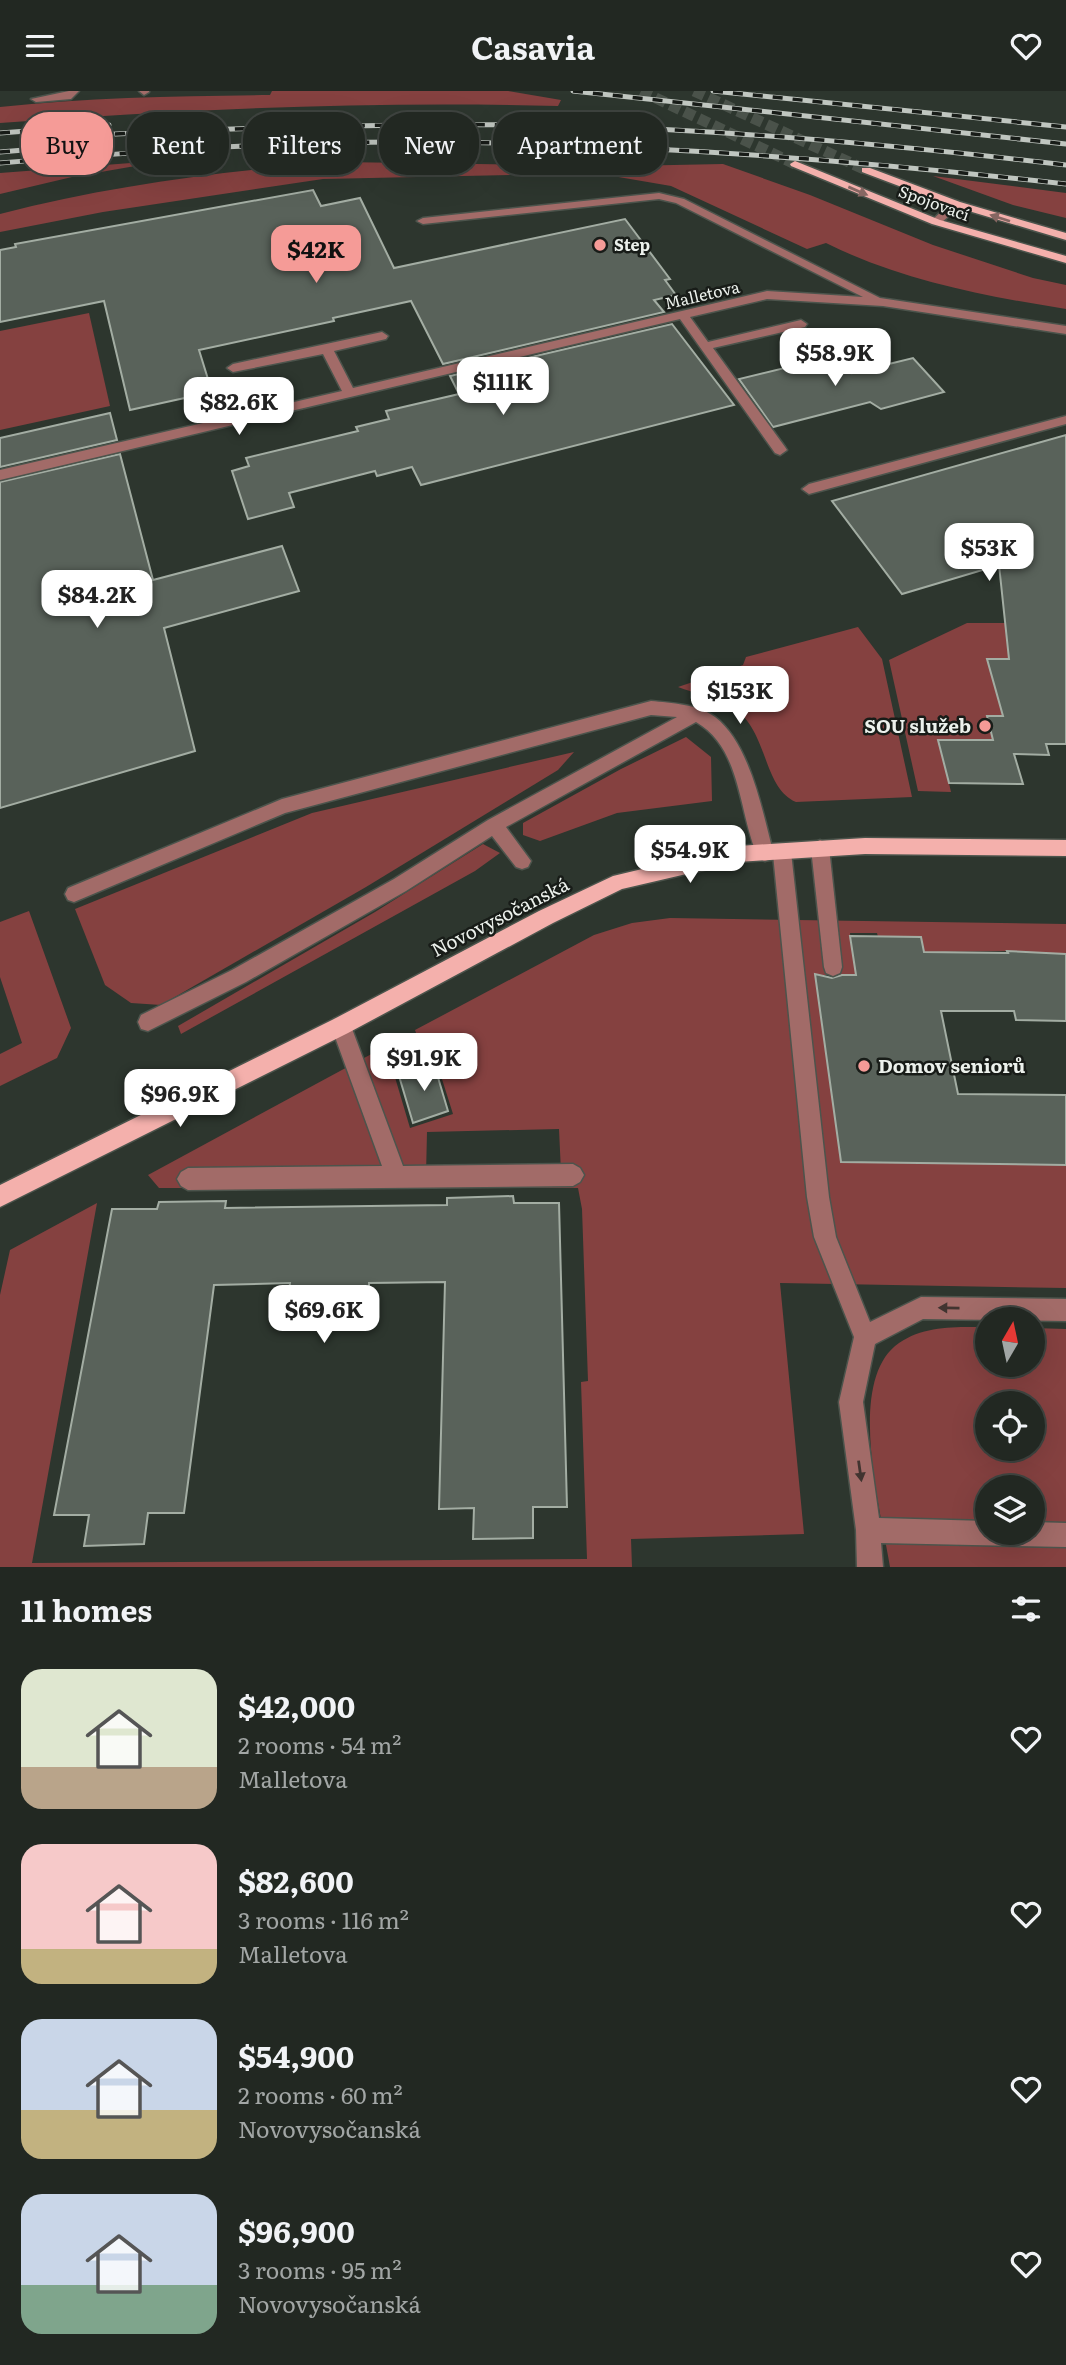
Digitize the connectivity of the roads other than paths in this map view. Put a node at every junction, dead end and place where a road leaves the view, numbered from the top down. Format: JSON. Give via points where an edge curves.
{"nodes":[{"id":1,"x":74,"y":91,"type":"edge"},
{"id":2,"x":36,"y":99,"type":"dead end"},
{"id":3,"x":795,"y":164,"type":"tunnel mouth"},
{"id":4,"x":866,"y":170,"type":"tunnel mouth"},
{"id":5,"x":956,"y":204,"type":"junction"},
{"id":6,"x":423,"y":221,"type":"dead end"},
{"id":7,"x":936,"y":222,"type":"junction"},
{"id":8,"x":1066,"y":237,"type":"edge"},
{"id":9,"x":1066,"y":260,"type":"edge"},
{"id":10,"x":883,"y":302,"type":"junction"},
{"id":11,"x":683,"y":315,"type":"junction"},
{"id":12,"x":801,"y":324,"type":"dead end"},
{"id":13,"x":1066,"y":330,"type":"edge"},
{"id":14,"x":382,"y":336,"type":"dead end"},
{"id":15,"x":706,"y":346,"type":"junction"},
{"id":16,"x":327,"y":349,"type":"junction"},
{"id":17,"x":233,"y":367,"type":"dead end"},
{"id":18,"x":350,"y":394,"type":"junction"},
{"id":19,"x":1066,"y":420,"type":"edge"},
{"id":20,"x":780,"y":450,"type":"dead end"},
{"id":21,"x":0,"y":475,"type":"edge"},
{"id":22,"x":809,"y":489,"type":"dead end"},
{"id":23,"x":693,"y":716,"type":"junction"},
{"id":24,"x":494,"y":825,"type":"junction"},
{"id":25,"x":820,"y":848,"type":"junction"},
{"id":26,"x":1066,"y":848,"type":"edge"},
{"id":27,"x":774,"y":852,"type":"junction"},
{"id":28,"x":522,"y":861,"type":"dead end"},
{"id":29,"x":74,"y":894,"type":"dead end"},
{"id":30,"x":833,"y":967,"type":"dead end"},
{"id":31,"x":148,"y":1022,"type":"dead end"},
{"id":32,"x":341,"y":1026,"type":"junction"},
{"id":33,"x":573,"y":1175,"type":"dead end"},
{"id":34,"x":396,"y":1177,"type":"junction"},
{"id":35,"x":188,"y":1179,"type":"dead end"},
{"id":36,"x":1,"y":1197,"type":"edge"},
{"id":37,"x":1066,"y":1310,"type":"edge"},
{"id":38,"x":865,"y":1337,"type":"junction"},
{"id":39,"x":868,"y":1530,"type":"junction"},
{"id":40,"x":975,"y":1533,"type":"edge"},
{"id":41,"x":1045,"y":1534,"type":"edge"},
{"id":42,"x":1066,"y":1535,"type":"edge"},
{"id":43,"x":870,"y":1567,"type":"edge"}],
"edges":[{"from":1,"to":2,"type":"street","via":[[71,96]]},
{"from":3,"to":7,"type":"main road","name":"Spojovací","one_way":true},
{"from":4,"to":5,"type":"main road","name":"Spojovací"},
{"from":5,"to":7,"type":"street"},
{"from":8,"to":5,"type":"main road","name":"Spojovací","one_way":true},
{"from":6,"to":10,"type":"street","via":[[659,196],[680,201]]},
{"from":7,"to":9,"type":"main road","name":"Spojovací"},
{"from":10,"to":11,"type":"street","name":"Malletova","via":[[767,295]]},
{"from":10,"to":13,"type":"street","name":"Malletova"},
{"from":11,"to":15,"type":"street"},
{"from":11,"to":18,"type":"street","name":"Malletova"},
{"from":12,"to":15,"type":"street"},
{"from":14,"to":16,"type":"street"},
{"from":15,"to":20,"type":"street"},
{"from":16,"to":17,"type":"street"},
{"from":16,"to":18,"type":"street"},
{"from":18,"to":21,"type":"street","name":"Malletova"},
{"from":19,"to":22,"type":"street"},
{"from":23,"to":24,"type":"street"},
{"from":23,"to":27,"type":"street","via":[[707,720],[726,739]]},
{"from":23,"to":29,"type":"street","via":[[651,708],[627,713],[282,806]]},
{"from":24,"to":28,"type":"street"},
{"from":24,"to":31,"type":"street","via":[[401,885]]},
{"from":25,"to":26,"type":"main road","name":"Novovysočanská"},
{"from":25,"to":27,"type":"main road","name":"Novovysočanská"},
{"from":25,"to":30,"type":"street"},
{"from":27,"to":32,"type":"main road","name":"Novovysočanská","via":[[738,854],[619,882]]},
{"from":27,"to":38,"type":"street","via":[[825,1237]]},
{"from":32,"to":34,"type":"street"},
{"from":32,"to":36,"type":"main road","name":"Novovysočanská"},
{"from":33,"to":34,"type":"street"},
{"from":34,"to":35,"type":"street"},
{"from":37,"to":38,"type":"street","one_way":true,"via":[[921,1308]]},
{"from":38,"to":39,"type":"street","one_way":true,"via":[[851,1402]]},
{"from":39,"to":40,"type":"street"},
{"from":39,"to":43,"type":"street"},
{"from":41,"to":42,"type":"street"}]}
